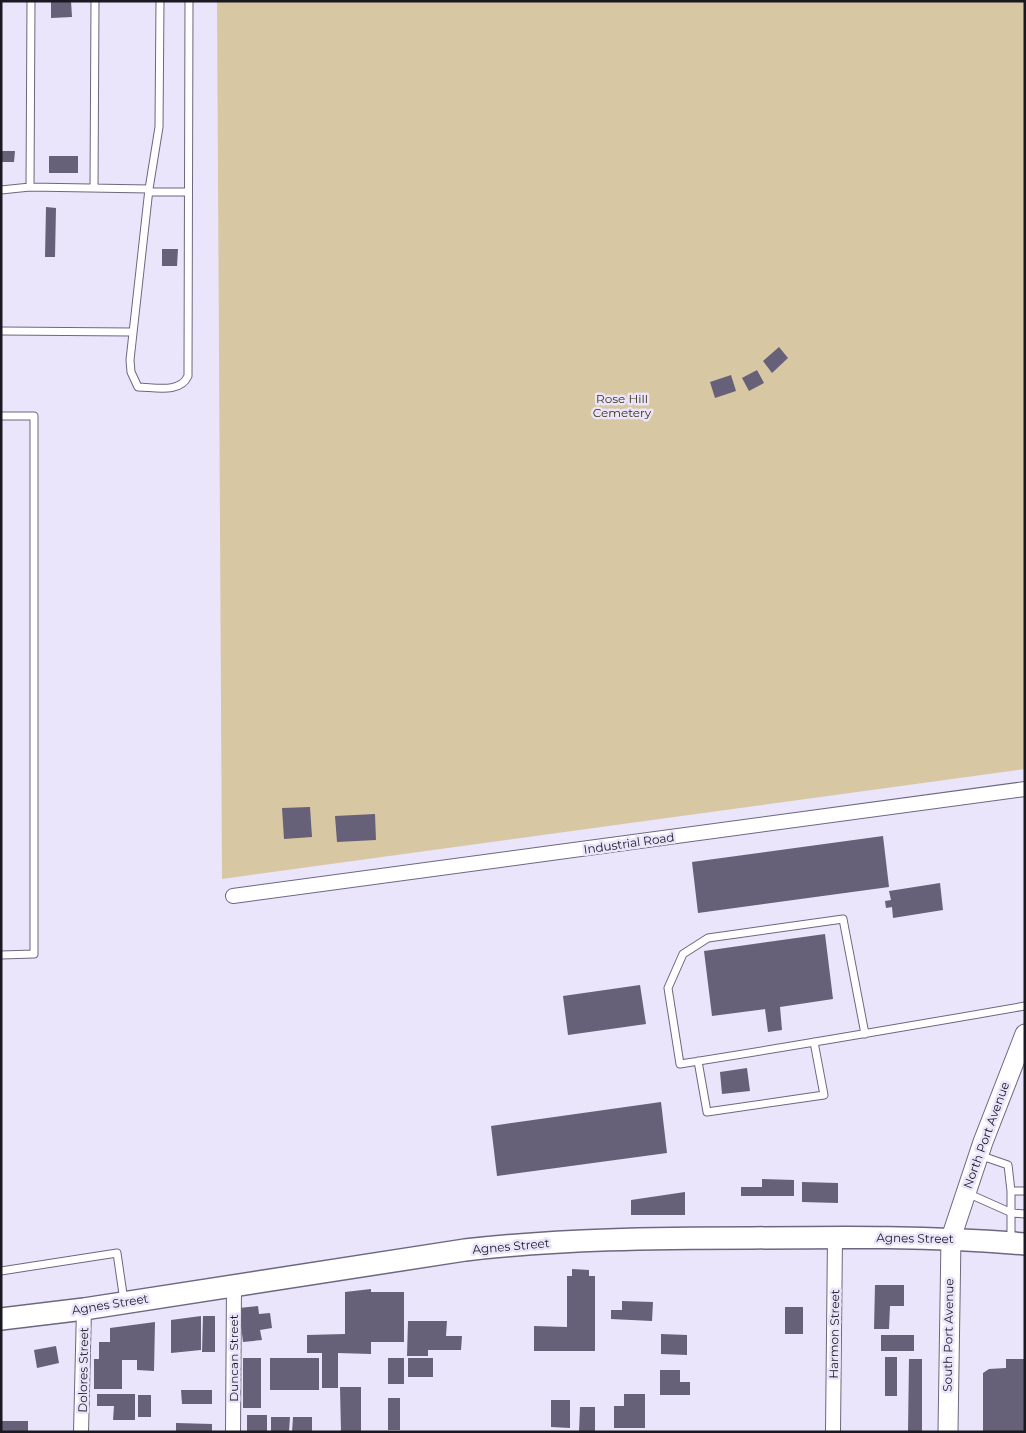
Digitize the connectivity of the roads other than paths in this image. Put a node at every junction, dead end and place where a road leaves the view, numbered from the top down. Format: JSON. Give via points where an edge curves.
{"nodes":[{"id":1,"x":31,"y":1,"type":"edge"},
{"id":2,"x":95,"y":1,"type":"edge"},
{"id":3,"x":160,"y":1,"type":"edge"},
{"id":4,"x":189,"y":1,"type":"edge"},
{"id":5,"x":30,"y":187,"type":"junction"},
{"id":6,"x":94,"y":188,"type":"junction"},
{"id":7,"x":1,"y":190,"type":"edge"},
{"id":8,"x":149,"y":190,"type":"junction"},
{"id":9,"x":188,"y":192,"type":"junction"},
{"id":10,"x":1,"y":331,"type":"edge"},
{"id":11,"x":131,"y":332,"type":"junction"},
{"id":12,"x":1,"y":416,"type":"edge"},
{"id":13,"x":1025,"y":789,"type":"edge"},
{"id":14,"x":233,"y":896,"type":"dead end"},
{"id":15,"x":1,"y":955,"type":"edge"},
{"id":16,"x":1025,"y":1006,"type":"edge"},
{"id":17,"x":865,"y":1034,"type":"junction"},
{"id":18,"x":1025,"y":1034,"type":"edge"},
{"id":19,"x":814,"y":1042,"type":"junction"},
{"id":20,"x":698,"y":1061,"type":"junction"},
{"id":21,"x":978,"y":1154,"type":"junction"},
{"id":22,"x":1011,"y":1191,"type":"junction"},
{"id":23,"x":965,"y":1192,"type":"junction"},
{"id":24,"x":1025,"y":1192,"type":"edge"},
{"id":25,"x":1012,"y":1213,"type":"junction"},
{"id":26,"x":1025,"y":1214,"type":"edge"},
{"id":27,"x":835,"y":1237,"type":"junction"},
{"id":28,"x":951,"y":1238,"type":"junction"},
{"id":29,"x":1018,"y":1243,"type":"edge"},
{"id":30,"x":1,"y":1271,"type":"edge"},
{"id":31,"x":234,"y":1285,"type":"junction"},
{"id":32,"x":124,"y":1302,"type":"junction"},
{"id":33,"x":84,"y":1309,"type":"junction"},
{"id":34,"x":1,"y":1319,"type":"edge"},
{"id":35,"x":81,"y":1432,"type":"edge"},
{"id":36,"x":233,"y":1432,"type":"edge"},
{"id":37,"x":833,"y":1432,"type":"edge"},
{"id":38,"x":948,"y":1432,"type":"edge"}],
"edges":[{"from":1,"to":5,"type":"lane"},
{"from":2,"to":6,"type":"lane"},
{"from":3,"to":8,"type":"lane","via":[[159,127]]},
{"from":4,"to":9,"type":"lane"},
{"from":5,"to":6,"type":"lane"},
{"from":5,"to":7,"type":"lane"},
{"from":6,"to":8,"type":"lane"},
{"from":8,"to":9,"type":"lane"},
{"from":8,"to":11,"type":"lane"},
{"from":9,"to":11,"type":"lane","via":[[188,376],[183,384],[177,387],[138,387],[131,372]]},
{"from":10,"to":11,"type":"lane"},
{"from":12,"to":15,"type":"lane","via":[[34,416],[34,954]]},
{"from":13,"to":14,"type":"street","name":"Industrial Road"},
{"from":16,"to":17,"type":"lane"},
{"from":17,"to":19,"type":"lane"},
{"from":17,"to":20,"type":"lane","via":[[843,919],[708,938],[683,954],[668,988],[680,1064]]},
{"from":18,"to":21,"type":"main road","name":"North Port Avenue"},
{"from":19,"to":20,"type":"lane"},
{"from":19,"to":20,"type":"lane","via":[[824,1095],[707,1112]]},
{"from":21,"to":22,"type":"lane","via":[[1008,1165]]},
{"from":21,"to":23,"type":"main road","name":"North Port Avenue"},
{"from":22,"to":24,"type":"lane"},
{"from":22,"to":25,"type":"lane"},
{"from":23,"to":25,"type":"lane"},
{"from":23,"to":28,"type":"main road","name":"North Port Avenue"},
{"from":25,"to":26,"type":"lane"},
{"from":25,"to":29,"type":"lane"},
{"from":27,"to":28,"type":"main road","name":"Agnes Street"},
{"from":27,"to":31,"type":"main road","name":"Agnes Street","via":[[592,1239],[523,1243]]},
{"from":27,"to":37,"type":"street","name":"Harmon Street"},
{"from":28,"to":29,"type":"main road","name":"Agnes Street"},
{"from":28,"to":38,"type":"main road","name":"South Port Avenue"},
{"from":30,"to":32,"type":"lane","via":[[117,1253]]},
{"from":31,"to":32,"type":"main road","name":"Agnes Street"},
{"from":31,"to":36,"type":"street","name":"Duncan Street"},
{"from":32,"to":33,"type":"main road","name":"Agnes Street"},
{"from":33,"to":34,"type":"main road","name":"Agnes Street"},
{"from":33,"to":35,"type":"street","name":"Dolores Street"}]}
